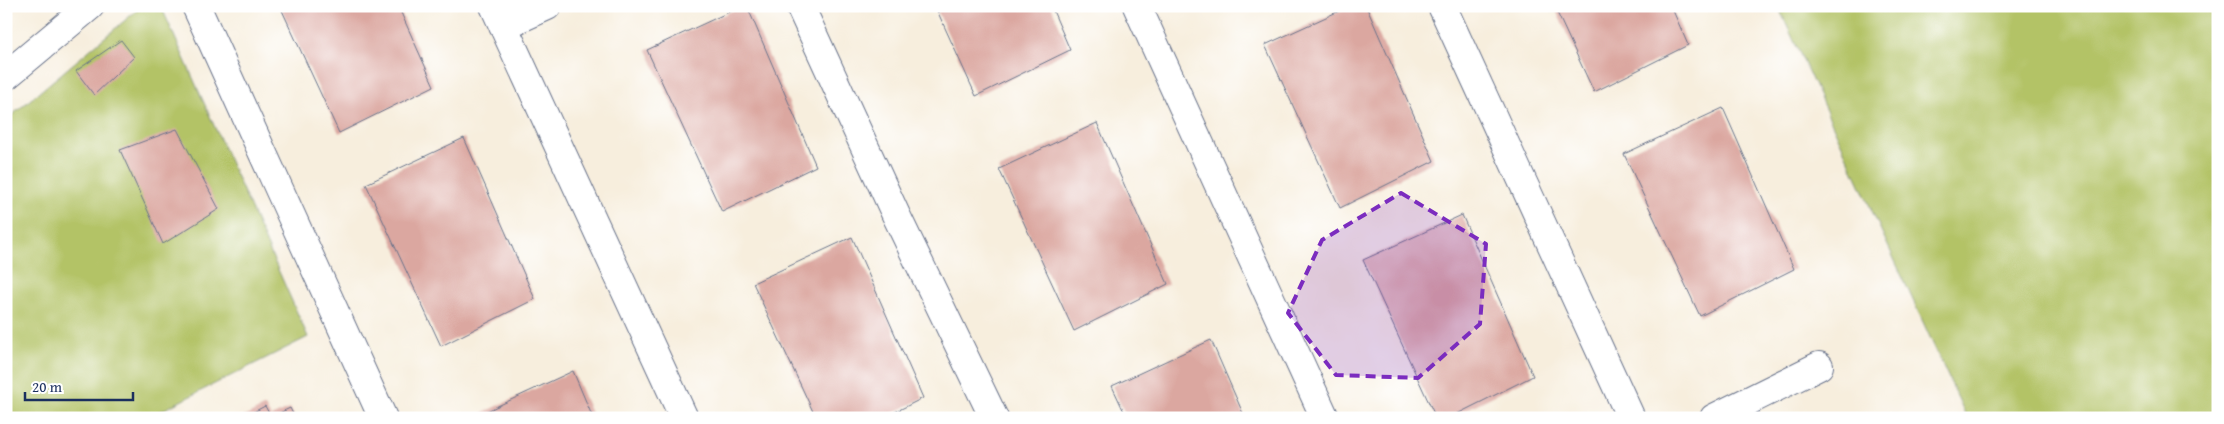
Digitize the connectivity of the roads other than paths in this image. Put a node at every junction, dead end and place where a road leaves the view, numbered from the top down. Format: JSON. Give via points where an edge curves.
{"nodes":[{"id":1,"x":90,"y":6,"type":"edge"},
{"id":2,"x":196,"y":6,"type":"edge"},
{"id":3,"x":547,"y":6,"type":"edge"},
{"id":4,"x":800,"y":6,"type":"edge"},
{"id":5,"x":1137,"y":6,"type":"edge"},
{"id":6,"x":1442,"y":6,"type":"edge"},
{"id":7,"x":498,"y":16,"type":"edge"},
{"id":8,"x":6,"y":76,"type":"edge"},
{"id":9,"x":1819,"y":366,"type":"dead end"},
{"id":10,"x":1626,"y":416,"type":"edge"},
{"id":11,"x":383,"y":418,"type":"edge"},
{"id":12,"x":684,"y":418,"type":"edge"},
{"id":13,"x":994,"y":418,"type":"edge"},
{"id":14,"x":1325,"y":418,"type":"edge"},
{"id":15,"x":1714,"y":418,"type":"edge"}],
"edges":[{"from":1,"to":8,"type":"street"},
{"from":2,"to":11,"type":"street"},
{"from":3,"to":7,"type":"street"},
{"from":4,"to":13,"type":"street"},
{"from":5,"to":14,"type":"street"},
{"from":6,"to":10,"type":"street"},
{"from":7,"to":12,"type":"street"},
{"from":9,"to":15,"type":"street"}]}
